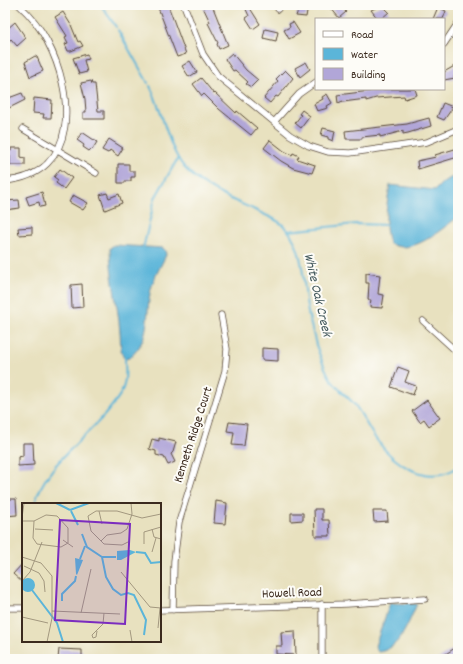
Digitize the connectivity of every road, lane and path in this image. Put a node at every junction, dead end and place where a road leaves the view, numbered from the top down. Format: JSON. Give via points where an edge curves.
{"nodes":[{"id":1,"x":19,"y":5,"type":"edge"},
{"id":2,"x":184,"y":5,"type":"edge"},
{"id":3,"x":458,"y":24,"type":"edge"},
{"id":4,"x":445,"y":43,"type":"edge"},
{"id":5,"x":315,"y":83,"type":"edge"},
{"id":6,"x":274,"y":122,"type":"junction"},
{"id":7,"x":23,"y":129,"type":"dead end"},
{"id":8,"x":458,"y":129,"type":"edge"},
{"id":9,"x":58,"y":150,"type":"junction"},
{"id":10,"x":96,"y":173,"type":"dead end"},
{"id":11,"x":5,"y":181,"type":"edge"},
{"id":12,"x":221,"y":315,"type":"dead end"},
{"id":13,"x":423,"y":321,"type":"dead end"},
{"id":14,"x":458,"y":353,"type":"edge"},
{"id":15,"x":425,"y":599,"type":"dead end"},
{"id":16,"x":322,"y":604,"type":"junction"},
{"id":17,"x":5,"y":608,"type":"edge"},
{"id":18,"x":22,"y":608,"type":"edge"},
{"id":19,"x":161,"y":610,"type":"edge"},
{"id":20,"x":172,"y":610,"type":"junction"},
{"id":21,"x":322,"y":659,"type":"edge"}],
"edges":[{"from":1,"to":9,"type":"street","via":[[42,33],[60,71],[67,117],[65,133]]},
{"from":2,"to":6,"type":"street","via":[[201,48],[213,69],[223,82]]},
{"from":3,"to":4,"type":"street"},
{"from":5,"to":6,"type":"street","via":[[299,94]]},
{"from":6,"to":8,"type":"street","via":[[309,146],[340,153],[416,144],[440,138]]},
{"from":7,"to":9,"type":"street"},
{"from":9,"to":10,"type":"street"},
{"from":9,"to":11,"type":"street","via":[[40,169],[19,179]]},
{"from":12,"to":20,"type":"street","name":"Kenneth Ridge Court","via":[[227,349],[225,371],[179,522]]},
{"from":13,"to":14,"type":"street"},
{"from":15,"to":16,"type":"street","name":"Howell Road"},
{"from":16,"to":20,"type":"street","name":"Howell Road"},
{"from":16,"to":21,"type":"street"},
{"from":17,"to":18,"type":"street"},
{"from":19,"to":20,"type":"street","name":"Howell Road"}]}
